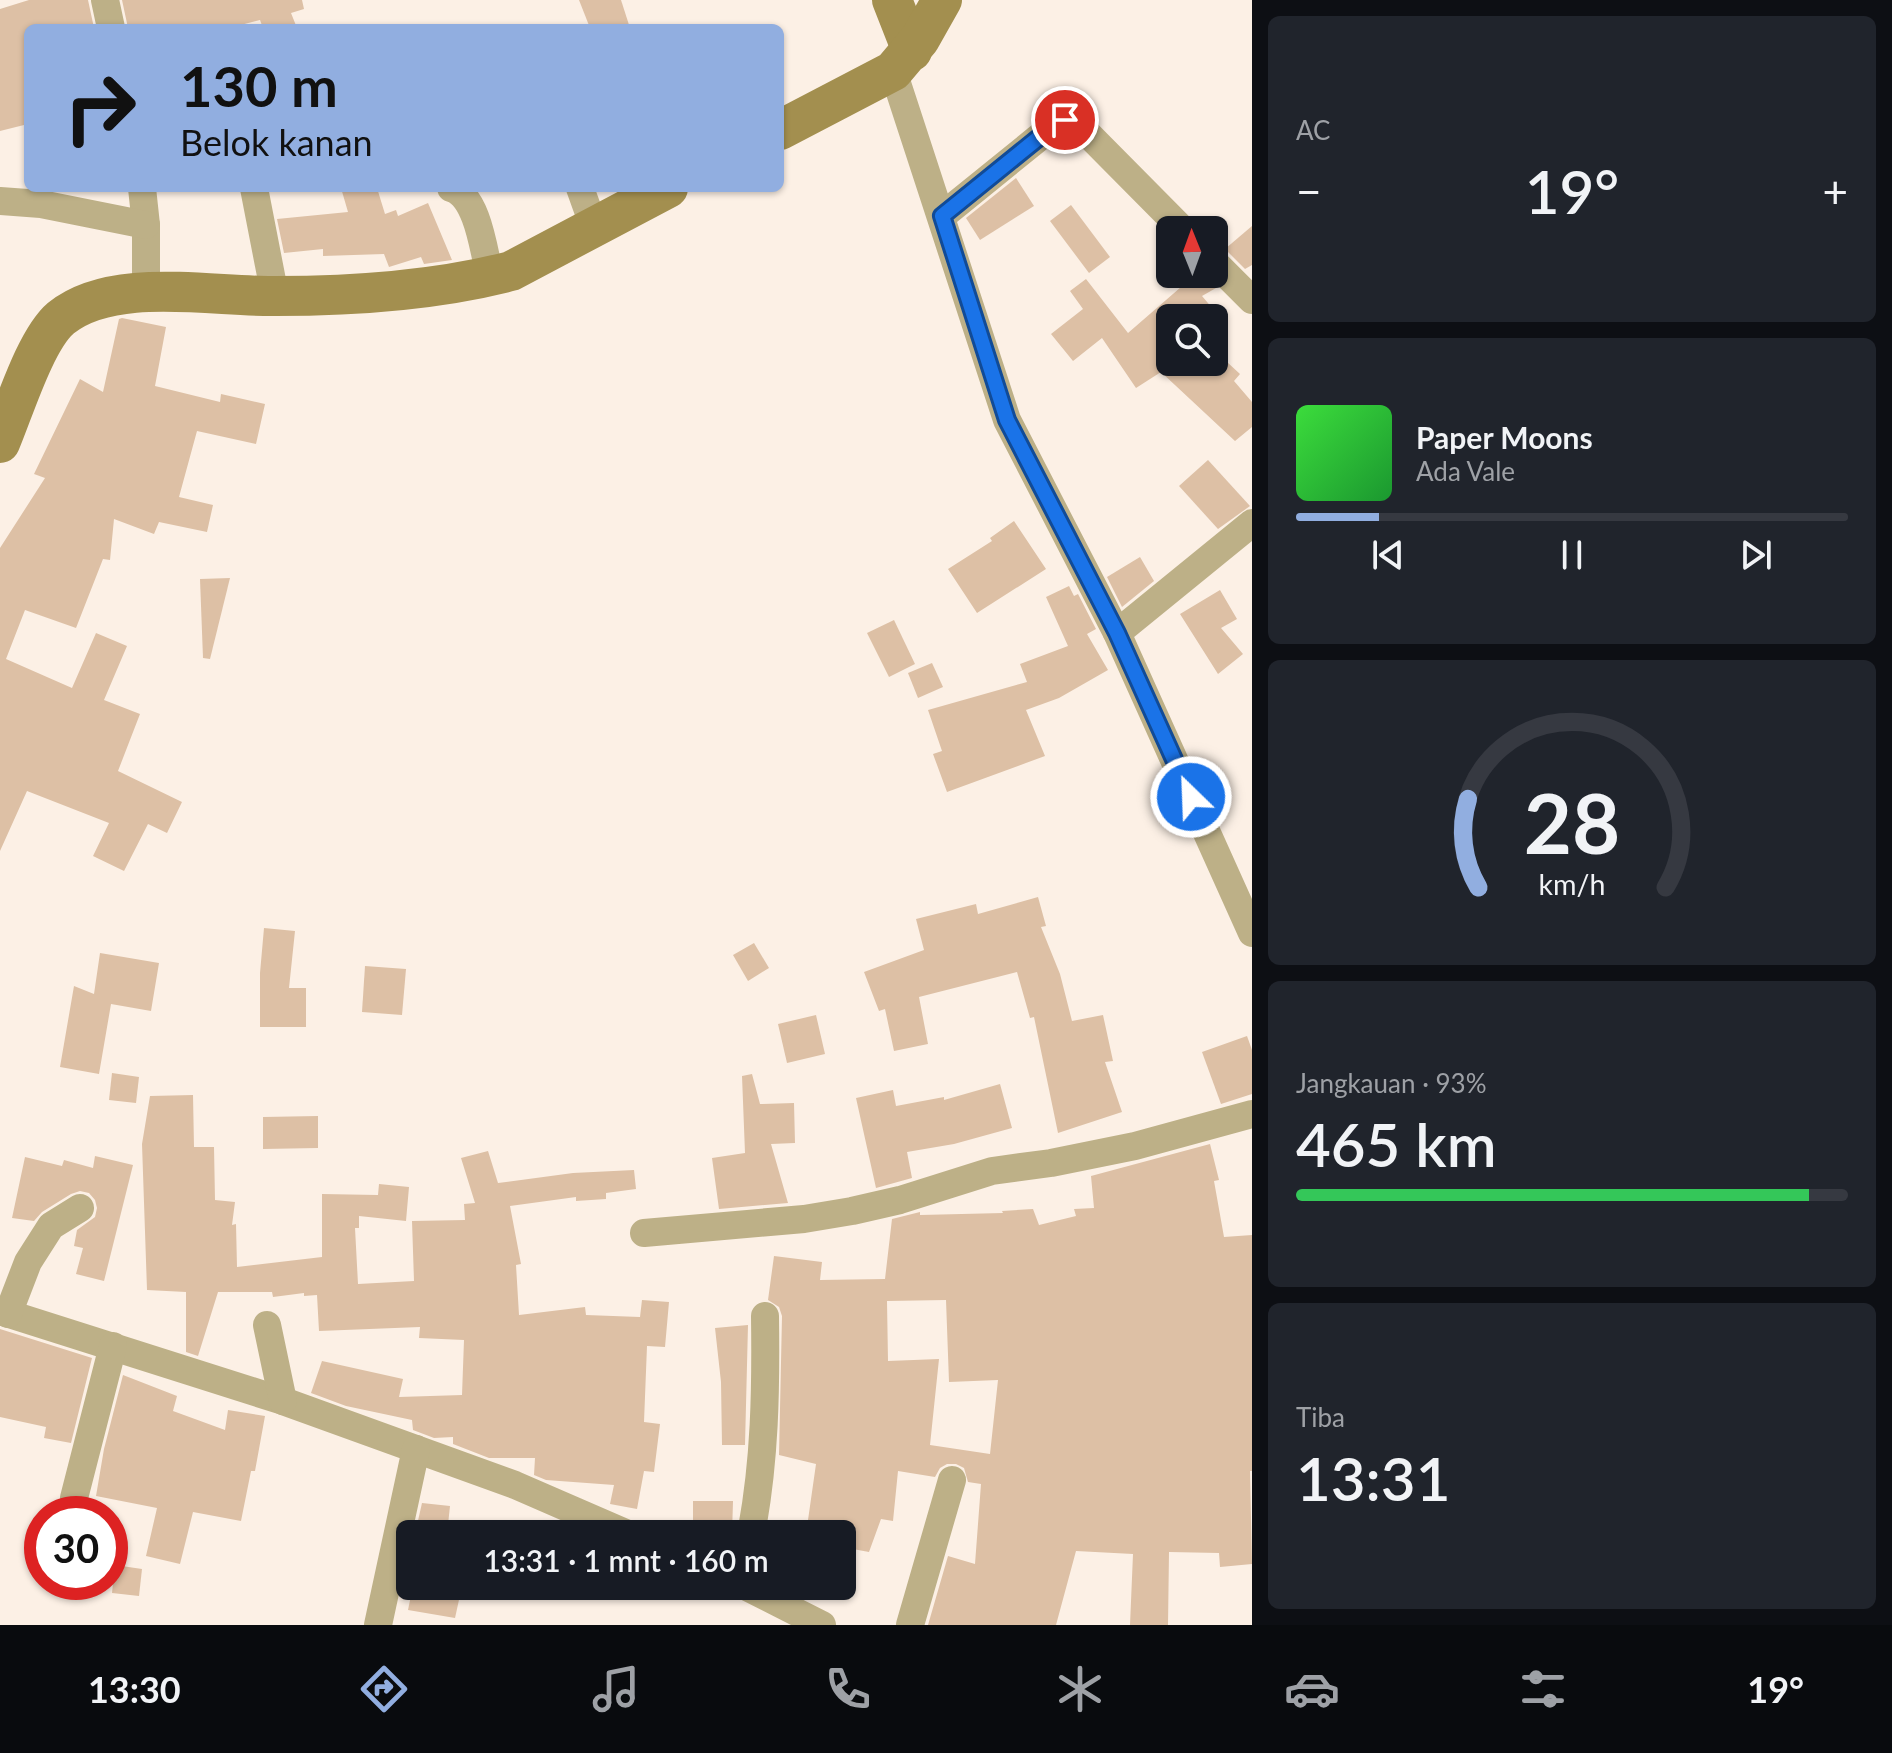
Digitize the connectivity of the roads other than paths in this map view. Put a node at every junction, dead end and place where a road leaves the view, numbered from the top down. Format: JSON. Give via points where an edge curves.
{"nodes":[{"id":1,"x":105,"y":0,"type":"edge"},
{"id":2,"x":892,"y":0,"type":"edge"},
{"id":3,"x":942,"y":0,"type":"edge"},
{"id":4,"x":110,"y":24,"type":"edge"},
{"id":5,"x":902,"y":61,"type":"junction"},
{"id":6,"x":784,"y":128,"type":"edge"},
{"id":7,"x":142,"y":192,"type":"edge"},
{"id":8,"x":255,"y":192,"type":"edge"},
{"id":9,"x":459,"y":192,"type":"edge"},
{"id":10,"x":581,"y":192,"type":"edge"},
{"id":11,"x":660,"y":192,"type":"edge"},
{"id":12,"x":0,"y":201,"type":"edge"},
{"id":13,"x":942,"y":216,"type":"junction"},
{"id":14,"x":1169,"y":216,"type":"edge"},
{"id":15,"x":146,"y":225,"type":"junction"},
{"id":16,"x":594,"y":227,"type":"junction"},
{"id":17,"x":1228,"y":275,"type":"edge"},
{"id":18,"x":490,"y":277,"type":"junction"},
{"id":19,"x":146,"y":293,"type":"junction"},
{"id":20,"x":275,"y":296,"type":"junction"},
{"id":21,"x":1251,"y":297,"type":"edge"},
{"id":22,"x":0,"y":443,"type":"edge"},
{"id":23,"x":1252,"y":523,"type":"edge"},
{"id":24,"x":1117,"y":633,"type":"junction"},
{"id":25,"x":1252,"y":933,"type":"edge"},
{"id":26,"x":1252,"y":1114,"type":"edge"},
{"id":27,"x":80,"y":1208,"type":"dead end"},
{"id":28,"x":644,"y":1233,"type":"dead end"},
{"id":29,"x":4,"y":1312,"type":"edge"},
{"id":30,"x":765,"y":1316,"type":"dead end"},
{"id":31,"x":267,"y":1325,"type":"dead end"},
{"id":32,"x":113,"y":1346,"type":"junction"},
{"id":33,"x":283,"y":1401,"type":"junction"},
{"id":34,"x":416,"y":1449,"type":"junction"},
{"id":35,"x":952,"y":1480,"type":"dead end"},
{"id":36,"x":75,"y":1496,"type":"edge"},
{"id":37,"x":596,"y":1520,"type":"edge"},
{"id":38,"x":754,"y":1520,"type":"edge"},
{"id":39,"x":773,"y":1600,"type":"edge"},
{"id":40,"x":378,"y":1625,"type":"edge"},
{"id":41,"x":822,"y":1625,"type":"edge"},
{"id":42,"x":910,"y":1625,"type":"edge"}],
"edges":[{"from":1,"to":4,"type":"street"},
{"from":2,"to":5,"type":"street"},
{"from":3,"to":5,"type":"street"},
{"from":5,"to":6,"type":"street"},
{"from":5,"to":13,"type":"street"},
{"from":7,"to":15,"type":"street"},
{"from":8,"to":20,"type":"street"},
{"from":9,"to":18,"type":"street","via":[[477,220]]},
{"from":10,"to":16,"type":"street"},
{"from":11,"to":16,"type":"street"},
{"from":12,"to":15,"type":"street"},
{"from":13,"to":14,"type":"street","via":[[1065,120],[1076,122]]},
{"from":13,"to":24,"type":"street","via":[[1007,420]]},
{"from":15,"to":19,"type":"street"},
{"from":16,"to":18,"type":"street"},
{"from":17,"to":21,"type":"street"},
{"from":18,"to":20,"type":"street","via":[[387,292]]},
{"from":19,"to":20,"type":"street"},
{"from":19,"to":22,"type":"street","via":[[94,299],[60,319],[41,345]]},
{"from":23,"to":24,"type":"street"},
{"from":24,"to":25,"type":"street"},
{"from":26,"to":28,"type":"street","via":[[1135,1146],[992,1171],[852,1211]]},
{"from":27,"to":29,"type":"street","via":[[51,1226]]},
{"from":29,"to":32,"type":"street"},
{"from":30,"to":38,"type":"street","via":[[766,1407]]},
{"from":31,"to":33,"type":"street"},
{"from":32,"to":33,"type":"street"},
{"from":32,"to":36,"type":"street"},
{"from":33,"to":34,"type":"street"},
{"from":34,"to":37,"type":"street"},
{"from":34,"to":40,"type":"street"},
{"from":35,"to":42,"type":"street"},
{"from":39,"to":41,"type":"street"}]}
